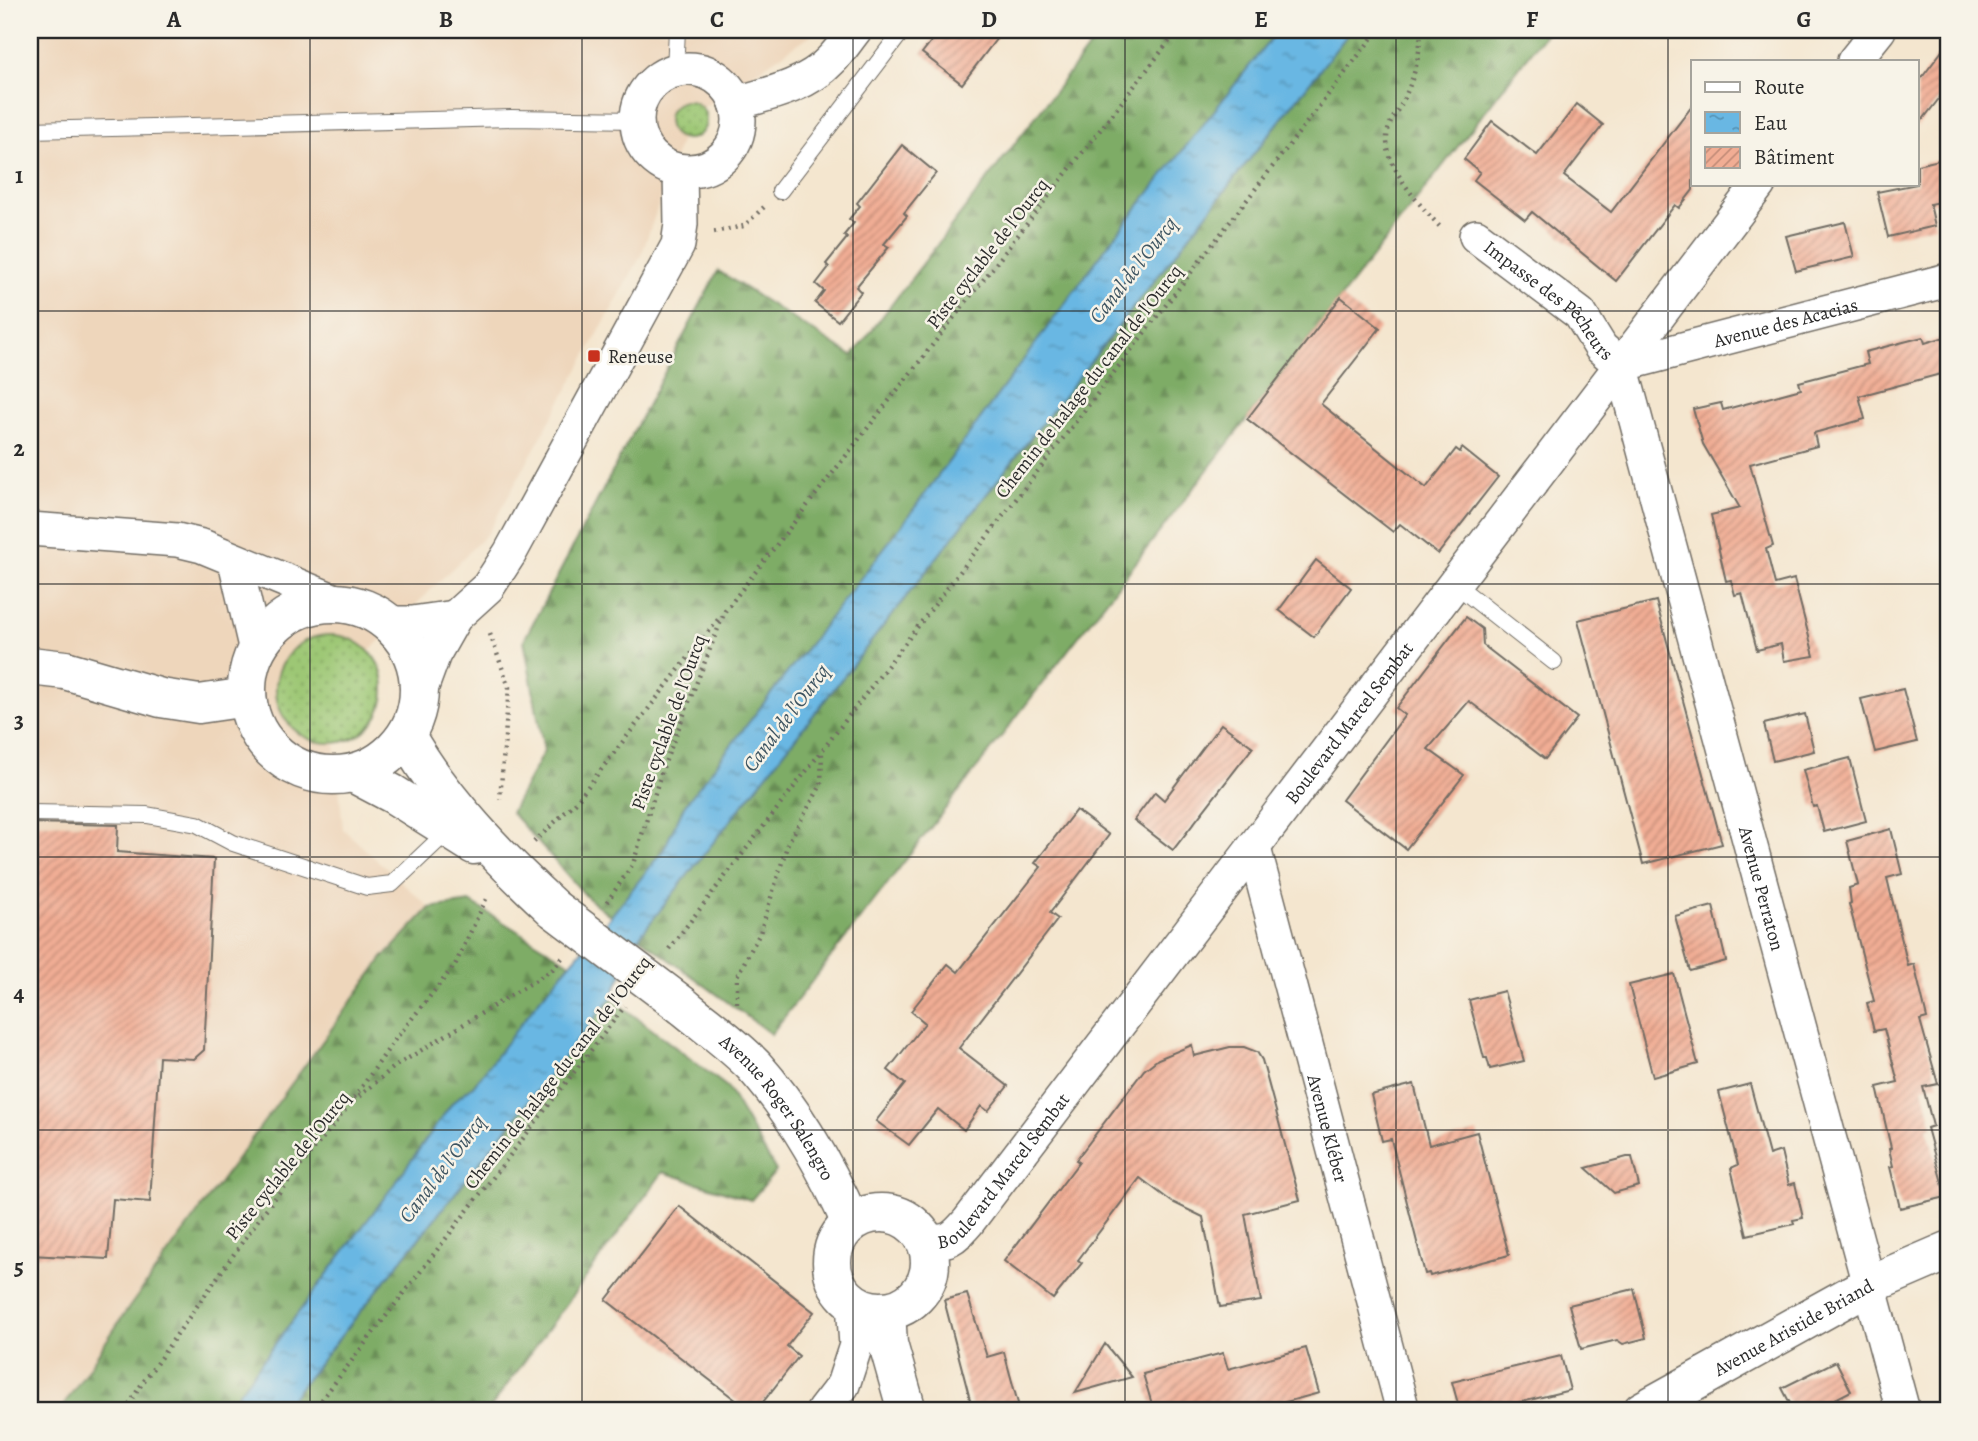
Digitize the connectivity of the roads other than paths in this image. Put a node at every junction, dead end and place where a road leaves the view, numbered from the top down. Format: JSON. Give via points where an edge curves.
{"nodes":[{"id":1,"x":677,"y":30,"type":"edge"},
{"id":2,"x":855,"y":30,"type":"edge"},
{"id":3,"x":903,"y":30,"type":"edge"},
{"id":4,"x":1879,"y":30,"type":"edge"},
{"id":5,"x":1855,"y":60,"type":"edge"},
{"id":6,"x":675,"y":70,"type":"junction"},
{"id":7,"x":736,"y":103,"type":"junction"},
{"id":8,"x":636,"y":120,"type":"junction"},
{"id":9,"x":30,"y":130,"type":"edge"},
{"id":10,"x":680,"y":172,"type":"junction"},
{"id":11,"x":1757,"y":186,"type":"edge"},
{"id":12,"x":780,"y":191,"type":"road end"},
{"id":13,"x":1476,"y":236,"type":"road end"},
{"id":14,"x":1948,"y":280,"type":"edge"},
{"id":15,"x":1621,"y":365,"type":"junction"},
{"id":16,"x":30,"y":529,"type":"edge"},
{"id":17,"x":235,"y":561,"type":"junction"},
{"id":18,"x":1455,"y":584,"type":"junction"},
{"id":19,"x":340,"y":603,"type":"junction"},
{"id":20,"x":455,"y":617,"type":"junction"},
{"id":21,"x":389,"y":623,"type":"junction"},
{"id":22,"x":256,"y":651,"type":"junction"},
{"id":23,"x":1553,"y":662,"type":"dead end"},
{"id":24,"x":30,"y":666,"type":"edge"},
{"id":25,"x":419,"y":692,"type":"junction"},
{"id":26,"x":247,"y":697,"type":"junction"},
{"id":27,"x":406,"y":736,"type":"junction"},
{"id":28,"x":355,"y":774,"type":"junction"},
{"id":29,"x":30,"y":813,"type":"edge"},
{"id":30,"x":450,"y":829,"type":"junction"},
{"id":31,"x":1254,"y":848,"type":"junction"},
{"id":32,"x":520,"y":858,"type":"junction"},
{"id":33,"x":851,"y":1223,"type":"junction"},
{"id":34,"x":926,"y":1241,"type":"junction"},
{"id":35,"x":1948,"y":1251,"type":"edge"},
{"id":36,"x":1869,"y":1285,"type":"junction"},
{"id":37,"x":869,"y":1308,"type":"junction"},
{"id":38,"x":823,"y":1411,"type":"edge"},
{"id":39,"x":906,"y":1411,"type":"edge"},
{"id":40,"x":1403,"y":1411,"type":"edge"},
{"id":41,"x":1642,"y":1411,"type":"edge"},
{"id":42,"x":1903,"y":1411,"type":"edge"}],
"edges":[{"from":1,"to":6,"type":"lane"},
{"from":2,"to":7,"type":"street","via":[[830,62],[807,78]]},
{"from":3,"to":12,"type":"lane"},
{"from":4,"to":5,"type":"street"},
{"from":6,"to":7,"type":"street","via":[[690,68],[712,75],[730,89]]},
{"from":6,"to":8,"type":"street","via":[[647,88]]},
{"from":7,"to":10,"type":"street","via":[[740,120],[728,153],[714,165]]},
{"from":8,"to":9,"type":"lane","via":[[512,118]]},
{"from":8,"to":10,"type":"street","via":[[644,148],[654,159]]},
{"from":10,"to":20,"type":"street","via":[[678,245],[510,553],[488,587]]},
{"from":11,"to":15,"type":"street","name":"Boulevard Marcel Sembat"},
{"from":13,"to":15,"type":"street","name":"Impasse des Pêcheurs","via":[[1580,314],[1601,348]]},
{"from":14,"to":15,"type":"street","name":"Avenue des Acacias"},
{"from":15,"to":18,"type":"street","name":"Boulevard Marcel Sembat"},
{"from":15,"to":36,"type":"street","name":"Avenue Perraton"},
{"from":16,"to":17,"type":"street","via":[[177,540]]},
{"from":17,"to":19,"type":"street"},
{"from":17,"to":22,"type":"street"},
{"from":18,"to":23,"type":"lane"},
{"from":18,"to":31,"type":"street","name":"Boulevard Marcel Sembat"},
{"from":19,"to":21,"type":"street"},
{"from":19,"to":22,"type":"street","via":[[313,606],[288,616]]},
{"from":20,"to":21,"type":"street"},
{"from":20,"to":25,"type":"street"},
{"from":21,"to":25,"type":"street","via":[[407,644],[417,667]]},
{"from":22,"to":26,"type":"street","via":[[248,673]]},
{"from":24,"to":26,"type":"street","via":[[65,670],[161,698],[200,704]]},
{"from":25,"to":27,"type":"street"},
{"from":26,"to":28,"type":"street","via":[[253,722],[267,745],[287,762],[311,773]]},
{"from":27,"to":28,"type":"street","via":[[386,757]]},
{"from":27,"to":32,"type":"street","via":[[426,770]]},
{"from":28,"to":30,"type":"street"},
{"from":29,"to":30,"type":"lane","via":[[147,815],[197,824],[233,843],[367,887],[392,884]]},
{"from":30,"to":32,"type":"street"},
{"from":31,"to":34,"type":"street","name":"Boulevard Marcel Sembat","via":[[968,1222],[943,1243]]},
{"from":31,"to":40,"type":"street","name":"Avenue Kléber"},
{"from":32,"to":33,"type":"street","name":"Avenue Roger Salengro","bridge":true,"via":[[554,909],[754,1066],[793,1115]]},
{"from":33,"to":34,"type":"street","via":[[864,1215],[893,1214],[918,1229]]},
{"from":33,"to":37,"type":"street","via":[[834,1248],[834,1279],[842,1292]]},
{"from":34,"to":37,"type":"street","via":[[929,1272],[914,1299],[901,1308]]},
{"from":35,"to":36,"type":"street","name":"Avenue Aristide Briand"},
{"from":36,"to":41,"type":"street","name":"Avenue Aristide Briand"},
{"from":36,"to":42,"type":"street","name":"Avenue Perraton"},
{"from":37,"to":38,"type":"street","via":[[843,1385]]},
{"from":37,"to":39,"type":"street","via":[[888,1344]]}]}
